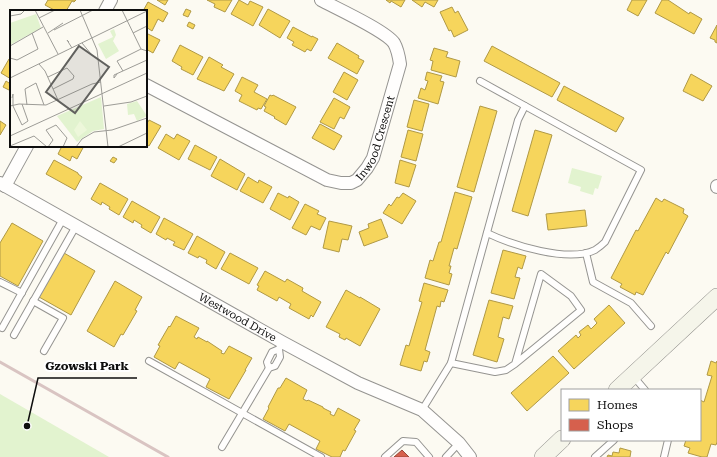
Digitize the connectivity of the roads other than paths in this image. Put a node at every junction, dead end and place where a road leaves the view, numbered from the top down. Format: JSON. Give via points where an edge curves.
{"nodes":[{"id":1,"x":112,"y":0,"type":"edge"},
{"id":2,"x":321,"y":0,"type":"edge"},
{"id":3,"x":106,"y":10,"type":"edge"},
{"id":4,"x":480,"y":81,"type":"dead end"},
{"id":5,"x":147,"y":86,"type":"edge"},
{"id":6,"x":525,"y":106,"type":"junction"},
{"id":7,"x":26,"y":147,"type":"edge"},
{"id":8,"x":2,"y":184,"type":"edge"},
{"id":9,"x":63,"y":219,"type":"junction"},
{"id":10,"x":76,"y":226,"type":"junction"},
{"id":11,"x":487,"y":233,"type":"junction"},
{"id":12,"x":586,"y":253,"type":"junction"},
{"id":13,"x":0,"y":282,"type":"edge"},
{"id":14,"x":22,"y":293,"type":"junction"},
{"id":15,"x":717,"y":296,"type":"edge"},
{"id":16,"x":33,"y":301,"type":"junction"},
{"id":17,"x":651,"y":326,"type":"dead end"},
{"id":18,"x":2,"y":328,"type":"dead end"},
{"id":19,"x":14,"y":334,"type":"dead end"},
{"id":20,"x":281,"y":346,"type":"junction"},
{"id":21,"x":44,"y":351,"type":"dead end"},
{"id":22,"x":148,"y":361,"type":"dead end"},
{"id":23,"x":451,"y":363,"type":"junction"},
{"id":24,"x":515,"y":364,"type":"junction"},
{"id":25,"x":633,"y":376,"type":"junction"},
{"id":26,"x":618,"y":389,"type":"edge"},
{"id":27,"x":644,"y":389,"type":"edge"},
{"id":28,"x":422,"y":410,"type":"junction"},
{"id":29,"x":242,"y":413,"type":"junction"},
{"id":30,"x":561,"y":441,"type":"edge"},
{"id":31,"x":613,"y":441,"type":"edge"},
{"id":32,"x":668,"y":441,"type":"edge"},
{"id":33,"x":459,"y":443,"type":"junction"},
{"id":34,"x":222,"y":447,"type":"dead end"},
{"id":35,"x":321,"y":457,"type":"edge"},
{"id":36,"x":385,"y":457,"type":"edge"},
{"id":37,"x":430,"y":457,"type":"edge"},
{"id":38,"x":446,"y":457,"type":"edge"},
{"id":39,"x":470,"y":457,"type":"edge"},
{"id":40,"x":543,"y":457,"type":"edge"},
{"id":41,"x":595,"y":457,"type":"edge"},
{"id":42,"x":664,"y":457,"type":"edge"}],
"edges":[{"from":1,"to":3,"type":"street"},
{"from":2,"to":5,"type":"street","name":"Inwood Crescent","via":[[379,31],[393,42],[399,54],[400,64],[373,158],[357,180],[341,183],[327,180]]},
{"from":4,"to":6,"type":"lane"},
{"from":6,"to":11,"type":"lane","via":[[518,120]]},
{"from":6,"to":12,"type":"lane","via":[[640,170],[605,242],[596,250]]},
{"from":7,"to":8,"type":"street"},
{"from":8,"to":9,"type":"street","name":"Westwood Drive"},
{"from":9,"to":10,"type":"street","name":"Westwood Drive"},
{"from":9,"to":14,"type":"lane"},
{"from":10,"to":16,"type":"lane"},
{"from":10,"to":20,"type":"street","name":"Westwood Drive"},
{"from":11,"to":12,"type":"lane","via":[[502,241],[555,254]]},
{"from":11,"to":23,"type":"lane"},
{"from":12,"to":17,"type":"lane","via":[[593,282],[631,303]]},
{"from":13,"to":14,"type":"lane"},
{"from":14,"to":18,"type":"lane"},
{"from":15,"to":25,"type":"main road"},
{"from":16,"to":19,"type":"lane"},
{"from":16,"to":21,"type":"lane","via":[[63,318]]},
{"from":20,"to":28,"type":"street","name":"Westwood Drive","via":[[358,384]]},
{"from":20,"to":29,"type":"lane","via":[[272,352],[267,362],[269,368]]},
{"from":22,"to":29,"type":"lane"},
{"from":23,"to":24,"type":"lane","via":[[495,372],[506,370]]},
{"from":23,"to":28,"type":"lane"},
{"from":24,"to":24,"type":"lane","via":[[534,296],[541,274],[571,296],[581,310]]},
{"from":25,"to":26,"type":"main road"},
{"from":25,"to":27,"type":"lane"},
{"from":28,"to":33,"type":"street","name":"Westwood Drive"},
{"from":29,"to":34,"type":"lane"},
{"from":29,"to":35,"type":"lane"},
{"from":30,"to":40,"type":"main road"},
{"from":31,"to":41,"type":"lane"},
{"from":32,"to":42,"type":"lane"},
{"from":33,"to":38,"type":"lane"},
{"from":33,"to":39,"type":"street","name":"Westwood Drive"},
{"from":36,"to":37,"type":"lane","via":[[403,441],[416,442]]}]}
